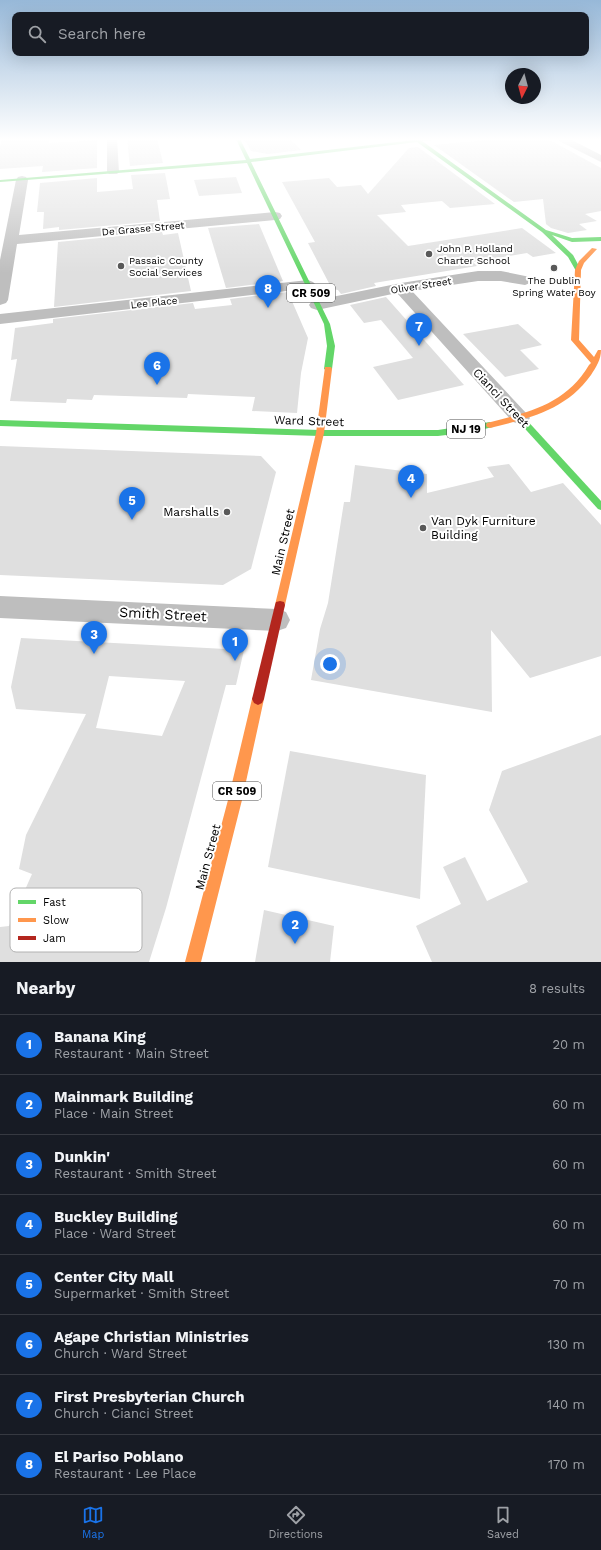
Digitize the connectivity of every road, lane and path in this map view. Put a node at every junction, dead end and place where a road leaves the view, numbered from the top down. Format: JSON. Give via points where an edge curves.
{"nodes":[{"id":1,"x":21,"y":184,"type":"edge"},
{"id":2,"x":260,"y":184,"type":"edge"},
{"id":3,"x":479,"y":184,"type":"edge"},
{"id":4,"x":275,"y":216,"type":"junction"},
{"id":5,"x":544,"y":231,"type":"junction"},
{"id":6,"x":601,"y":239,"type":"edge"},
{"id":7,"x":11,"y":240,"type":"junction"},
{"id":8,"x":597,"y":247,"type":"edge"},
{"id":9,"x":578,"y":270,"type":"junction"},
{"id":10,"x":525,"y":280,"type":"dead end"},
{"id":11,"x":308,"y":285,"type":"junction"},
{"id":12,"x":401,"y":288,"type":"junction"},
{"id":13,"x":0,"y":300,"type":"edge"},
{"id":14,"x":317,"y":305,"type":"junction"},
{"id":15,"x":0,"y":320,"type":"edge"},
{"id":16,"x":601,"y":352,"type":"edge"},
{"id":17,"x":594,"y":362,"type":"junction"},
{"id":18,"x":520,"y":418,"type":"junction"},
{"id":19,"x":0,"y":423,"type":"edge"},
{"id":20,"x":320,"y":433,"type":"junction"},
{"id":21,"x":601,"y":507,"type":"edge"},
{"id":22,"x":0,"y":607,"type":"edge"},
{"id":23,"x":277,"y":620,"type":"junction"},
{"id":24,"x":193,"y":962,"type":"edge"}],
"edges":[{"from":1,"to":7,"type":"street"},
{"from":2,"to":4,"type":"main road","name":"Main Street","number":"CR 509"},
{"from":3,"to":5,"type":"main road"},
{"from":4,"to":7,"type":"street","name":"De Grasse Street"},
{"from":4,"to":11,"type":"main road","name":"Main Street","number":"CR 509"},
{"from":5,"to":6,"type":"main road","via":[[572,240]]},
{"from":5,"to":9,"type":"main road","via":[[571,256]]},
{"from":7,"to":13,"type":"street"},
{"from":8,"to":9,"type":"main road","via":[[581,262]]},
{"from":9,"to":17,"type":"main road","via":[[575,340]]},
{"from":10,"to":12,"type":"street","name":"Oliver Street","via":[[489,275]]},
{"from":11,"to":14,"type":"main road","name":"Main Street","number":"CR 509"},
{"from":11,"to":15,"type":"street","name":"Lee Place"},
{"from":12,"to":14,"type":"street","name":"Oliver Street"},
{"from":12,"to":18,"type":"street","name":"Cianci Street"},
{"from":14,"to":20,"type":"main road","name":"Main Street","number":"CR 509","via":[[330,336]]},
{"from":16,"to":17,"type":"main road","number":"NJ 19"},
{"from":17,"to":18,"type":"main road","name":"Ward Street","number":"NJ 19","via":[[588,374],[571,394],[556,405]]},
{"from":18,"to":20,"type":"main road","name":"Ward Street","number":"NJ 19","via":[[438,434]]},
{"from":18,"to":21,"type":"main road","name":"Cianci Street"},
{"from":19,"to":20,"type":"main road","name":"Ward Street"},
{"from":20,"to":23,"type":"main road","name":"Main Street","number":"CR 509"},
{"from":22,"to":23,"type":"street","name":"Smith Street"},
{"from":23,"to":24,"type":"main road","name":"Main Street","number":"CR 509","via":[[235,800]]}]}
